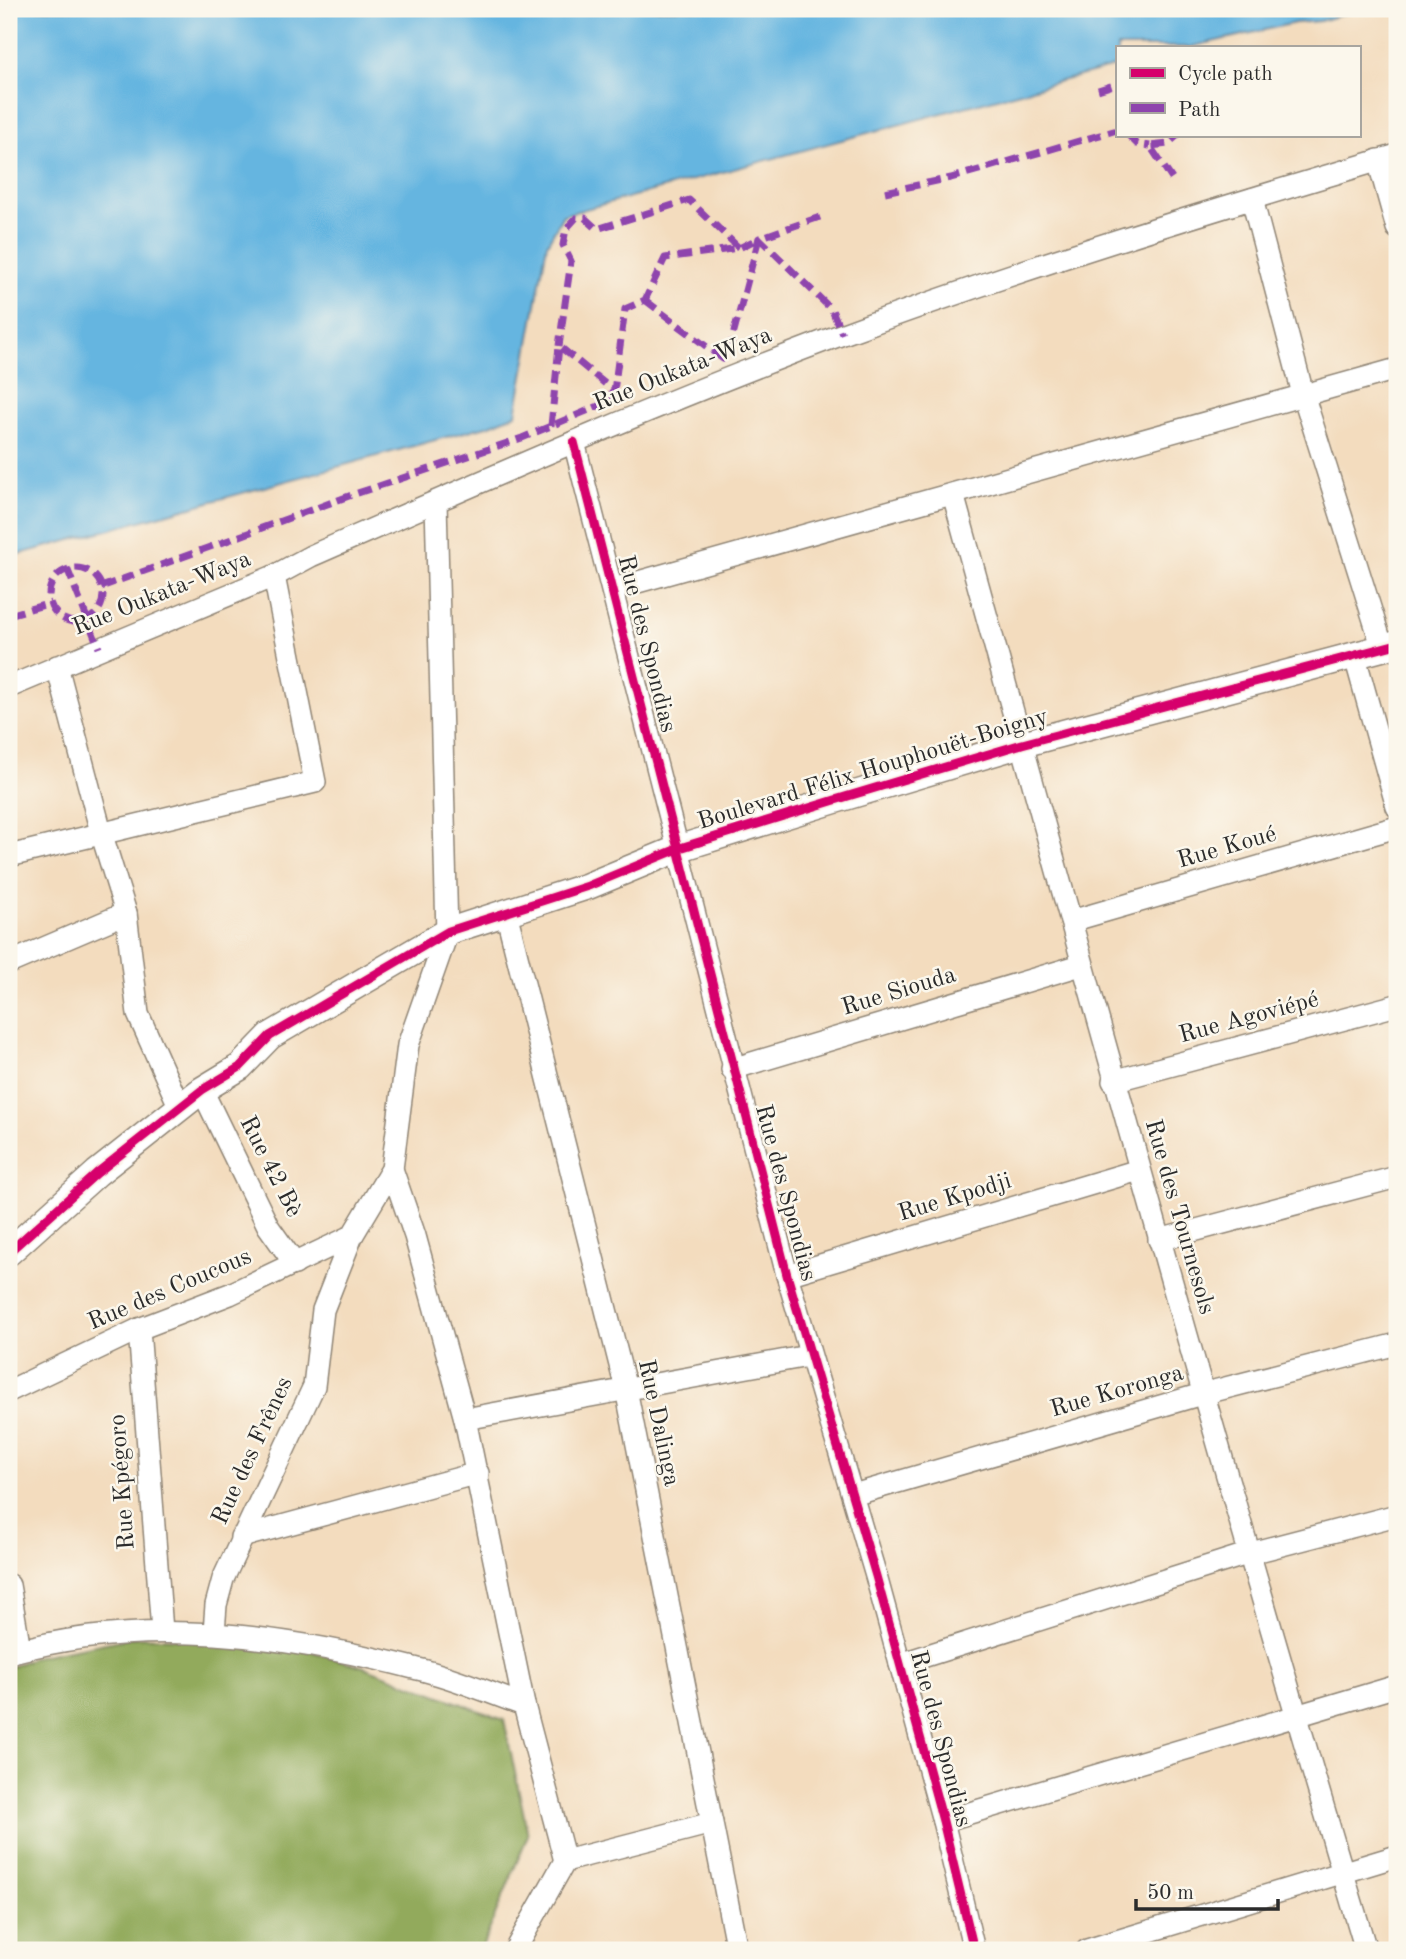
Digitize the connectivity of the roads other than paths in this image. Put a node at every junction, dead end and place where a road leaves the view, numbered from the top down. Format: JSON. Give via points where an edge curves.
{"nodes":[{"id":1,"x":1388,"y":158,"type":"edge"},
{"id":2,"x":1252,"y":198,"type":"junction"},
{"id":3,"x":1397,"y":228,"type":"edge"},
{"id":4,"x":1397,"y":369,"type":"edge"},
{"id":5,"x":1303,"y":394,"type":"junction"},
{"id":6,"x":574,"y":442,"type":"junction"},
{"id":7,"x":953,"y":494,"type":"junction"},
{"id":8,"x":436,"y":502,"type":"junction"},
{"id":9,"x":274,"y":576,"type":"junction"},
{"id":10,"x":613,"y":589,"type":"junction"},
{"id":11,"x":1390,"y":647,"type":"edge"},
{"id":12,"x":1354,"y":657,"type":"junction"},
{"id":13,"x":57,"y":666,"type":"junction"},
{"id":14,"x":9,"y":687,"type":"edge"},
{"id":15,"x":1022,"y":744,"type":"junction"},
{"id":16,"x":1397,"y":807,"type":"edge"},
{"id":17,"x":1397,"y":827,"type":"edge"},
{"id":18,"x":101,"y":832,"type":"junction"},
{"id":19,"x":680,"y":848,"type":"junction"},
{"id":20,"x":9,"y":856,"type":"edge"},
{"id":21,"x":506,"y":912,"type":"junction"},
{"id":22,"x":126,"y":913,"type":"junction"},
{"id":23,"x":1071,"y":921,"type":"junction"},
{"id":24,"x":447,"y":934,"type":"junction"},
{"id":25,"x":9,"y":963,"type":"edge"},
{"id":26,"x":1081,"y":965,"type":"junction"},
{"id":27,"x":1397,"y":1005,"type":"edge"},
{"id":28,"x":732,"y":1069,"type":"junction"},
{"id":29,"x":1113,"y":1081,"type":"junction"},
{"id":30,"x":202,"y":1090,"type":"junction"},
{"id":31,"x":180,"y":1108,"type":"junction"},
{"id":32,"x":391,"y":1168,"type":"junction"},
{"id":33,"x":1139,"y":1170,"type":"junction"},
{"id":34,"x":1397,"y":1177,"type":"edge"},
{"id":35,"x":352,"y":1236,"type":"junction"},
{"id":36,"x":1159,"y":1240,"type":"junction"},
{"id":37,"x":9,"y":1252,"type":"edge"},
{"id":38,"x":295,"y":1264,"type":"junction"},
{"id":39,"x":787,"y":1275,"type":"junction"},
{"id":40,"x":139,"y":1329,"type":"junction"},
{"id":41,"x":1397,"y":1344,"type":"edge"},
{"id":42,"x":808,"y":1356,"type":"junction"},
{"id":43,"x":626,"y":1389,"type":"junction"},
{"id":44,"x":9,"y":1391,"type":"edge"},
{"id":45,"x":1202,"y":1394,"type":"junction"},
{"id":46,"x":465,"y":1419,"type":"junction"},
{"id":47,"x":478,"y":1472,"type":"junction"},
{"id":48,"x":853,"y":1495,"type":"junction"},
{"id":49,"x":1397,"y":1515,"type":"edge"},
{"id":50,"x":241,"y":1537,"type":"junction"},
{"id":51,"x":1247,"y":1554,"type":"junction"},
{"id":52,"x":9,"y":1585,"type":"edge"},
{"id":53,"x":162,"y":1631,"type":"junction"},
{"id":54,"x":214,"y":1632,"type":"junction"},
{"id":55,"x":15,"y":1651,"type":"edge"},
{"id":56,"x":900,"y":1664,"type":"junction"},
{"id":57,"x":1397,"y":1686,"type":"edge"},
{"id":58,"x":524,"y":1705,"type":"junction"},
{"id":59,"x":1296,"y":1714,"type":"junction"},
{"id":60,"x":943,"y":1821,"type":"junction"},
{"id":61,"x":712,"y":1823,"type":"junction"},
{"id":62,"x":1397,"y":1856,"type":"edge"},
{"id":63,"x":565,"y":1861,"type":"junction"},
{"id":64,"x":1342,"y":1871,"type":"junction"},
{"id":65,"x":515,"y":1950,"type":"edge"},
{"id":66,"x":737,"y":1950,"type":"edge"},
{"id":67,"x":974,"y":1950,"type":"edge"},
{"id":68,"x":1087,"y":1950,"type":"edge"},
{"id":69,"x":1366,"y":1950,"type":"edge"}],
"edges":[{"from":1,"to":2,"type":"street","name":"Rue Oukata-Waya"},
{"from":1,"to":3,"type":"street"},
{"from":2,"to":5,"type":"street"},
{"from":2,"to":6,"type":"street","name":"Rue Oukata-Waya","via":[[842,334]]},
{"from":4,"to":5,"type":"street"},
{"from":5,"to":7,"type":"street"},
{"from":5,"to":11,"type":"street"},
{"from":6,"to":8,"type":"street","name":"Rue Oukata-Waya"},
{"from":6,"to":10,"type":"street","name":"Rue des Spondias"},
{"from":7,"to":10,"type":"street"},
{"from":7,"to":15,"type":"street","name":"Rue des Tournesols"},
{"from":8,"to":9,"type":"street","name":"Rue Oukata-Waya"},
{"from":8,"to":24,"type":"street"},
{"from":9,"to":13,"type":"street","name":"Rue Oukata-Waya"},
{"from":9,"to":18,"type":"street","via":[[315,782]]},
{"from":10,"to":19,"type":"street","name":"Rue des Spondias"},
{"from":11,"to":12,"type":"street","name":"Boulevard Félix Houphouët-Boigny"},
{"from":12,"to":15,"type":"street","name":"Boulevard Félix Houphouët-Boigny"},
{"from":12,"to":16,"type":"street"},
{"from":13,"to":14,"type":"street","name":"Rue Oukata-Waya"},
{"from":13,"to":18,"type":"street"},
{"from":15,"to":19,"type":"street","name":"Boulevard Félix Houphouët-Boigny"},
{"from":15,"to":23,"type":"street","name":"Rue des Tournesols"},
{"from":17,"to":23,"type":"street","name":"Rue Koué"},
{"from":18,"to":20,"type":"street"},
{"from":18,"to":22,"type":"street"},
{"from":19,"to":21,"type":"street","name":"Boulevard Félix Houphouët-Boigny","via":[[588,886]]},
{"from":19,"to":28,"type":"street","name":"Rue des Spondias"},
{"from":21,"to":24,"type":"street","name":"Boulevard Félix Houphouët-Boigny"},
{"from":21,"to":43,"type":"street","name":"Rue Dalinga"},
{"from":22,"to":25,"type":"street"},
{"from":22,"to":31,"type":"street","via":[[138,1014]]},
{"from":23,"to":26,"type":"street","name":"Rue des Tournesols"},
{"from":24,"to":30,"type":"street","name":"Boulevard Félix Houphouët-Boigny","via":[[270,1036],[240,1067]]},
{"from":24,"to":32,"type":"street","name":"Rue des Frênes","via":[[408,1045]]},
{"from":26,"to":28,"type":"street","name":"Rue Siouda"},
{"from":26,"to":29,"type":"street","name":"Rue des Tournesols"},
{"from":27,"to":29,"type":"street","name":"Rue Agoviépé"},
{"from":28,"to":39,"type":"street","name":"Rue des Spondias"},
{"from":29,"to":33,"type":"street","name":"Rue des Tournesols"},
{"from":30,"to":31,"type":"street","name":"Boulevard Félix Houphouët-Boigny"},
{"from":30,"to":38,"type":"street","name":"Rue 42 Bè","via":[[268,1226]]},
{"from":31,"to":37,"type":"street","name":"Boulevard Félix Houphouët-Boigny","via":[[97,1173]]},
{"from":32,"to":35,"type":"street","name":"Rue des Frênes"},
{"from":32,"to":46,"type":"street","via":[[415,1237]]},
{"from":33,"to":36,"type":"street","name":"Rue des Tournesols"},
{"from":33,"to":39,"type":"street","name":"Rue Kpodji"},
{"from":34,"to":36,"type":"street"},
{"from":35,"to":38,"type":"street","name":"Rue des Coucous"},
{"from":35,"to":50,"type":"street","name":"Rue des Frênes","via":[[323,1310],[314,1387]]},
{"from":36,"to":45,"type":"street","name":"Rue des Tournesols"},
{"from":38,"to":40,"type":"street","name":"Rue des Coucous"},
{"from":39,"to":42,"type":"street","name":"Rue des Spondias"},
{"from":40,"to":44,"type":"street","name":"Rue des Coucous"},
{"from":40,"to":53,"type":"street","name":"Rue Kpégoro"},
{"from":41,"to":45,"type":"street","name":"Rue Koronga"},
{"from":42,"to":43,"type":"street"},
{"from":42,"to":48,"type":"street","name":"Rue des Spondias"},
{"from":43,"to":46,"type":"street"},
{"from":43,"to":61,"type":"street","name":"Rue Dalinga"},
{"from":45,"to":48,"type":"street","name":"Rue Koronga"},
{"from":45,"to":51,"type":"street","name":"Rue des Tournesols"},
{"from":46,"to":47,"type":"street"},
{"from":47,"to":50,"type":"street"},
{"from":47,"to":58,"type":"street"},
{"from":48,"to":56,"type":"street","name":"Rue des Spondias"},
{"from":49,"to":51,"type":"street"},
{"from":50,"to":54,"type":"street","name":"Rue des Frênes","via":[[223,1579]]},
{"from":51,"to":56,"type":"street"},
{"from":51,"to":59,"type":"street","name":"Rue des Tournesols"},
{"from":52,"to":55,"type":"street"},
{"from":53,"to":54,"type":"street"},
{"from":53,"to":55,"type":"street","via":[[90,1637]]},
{"from":54,"to":58,"type":"street","via":[[283,1640],[421,1669]]},
{"from":56,"to":60,"type":"street","name":"Rue des Spondias"},
{"from":57,"to":59,"type":"street"},
{"from":58,"to":63,"type":"street"},
{"from":59,"to":60,"type":"street"},
{"from":59,"to":64,"type":"street","name":"Rue des Tournesols"},
{"from":60,"to":67,"type":"street","name":"Rue des Spondias"},
{"from":61,"to":63,"type":"street"},
{"from":61,"to":66,"type":"street","name":"Rue Dalinga"},
{"from":62,"to":64,"type":"street"},
{"from":63,"to":65,"type":"street"},
{"from":64,"to":68,"type":"street"},
{"from":64,"to":69,"type":"street","name":"Rue des Tournesols"}]}
